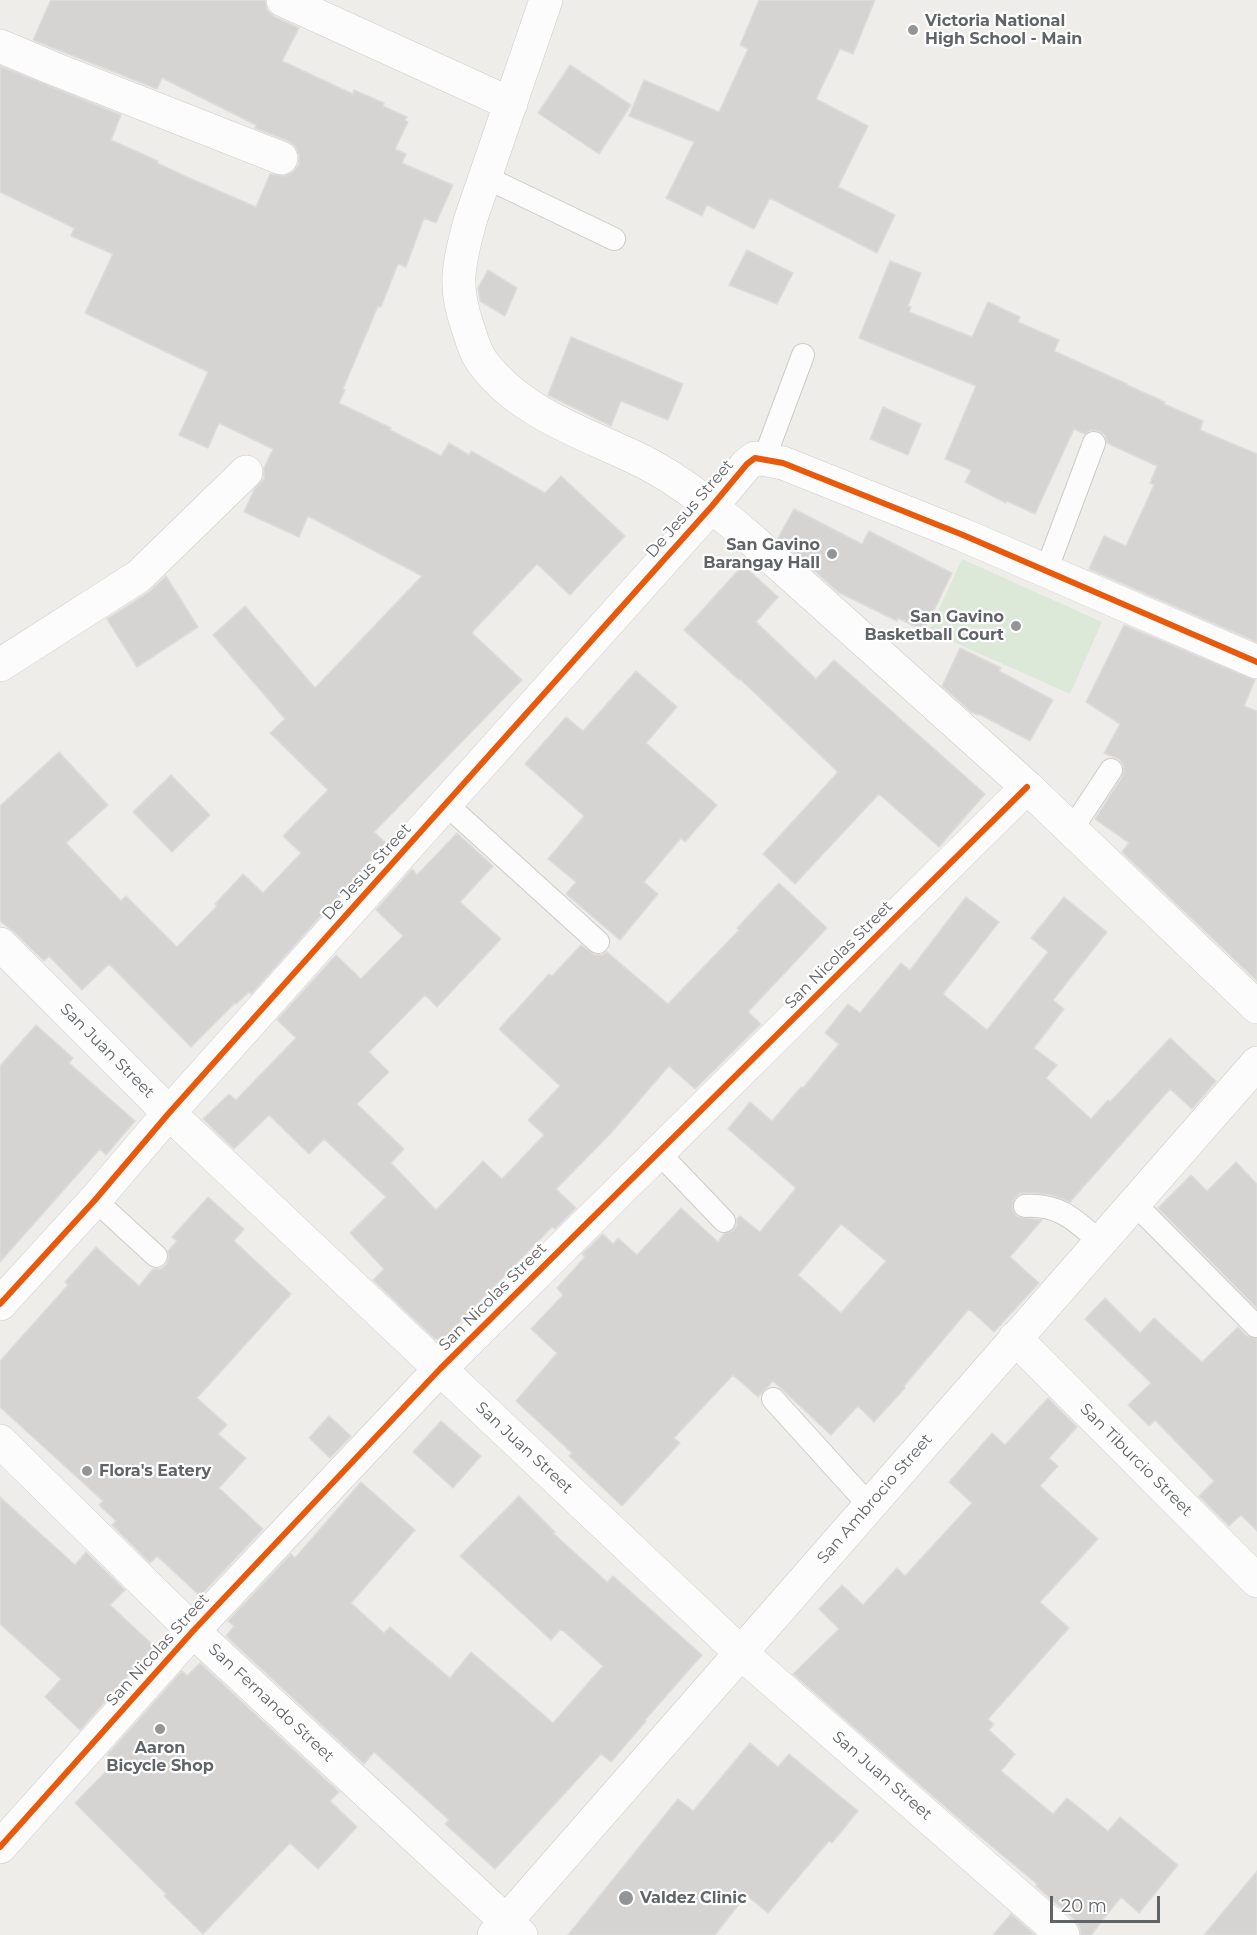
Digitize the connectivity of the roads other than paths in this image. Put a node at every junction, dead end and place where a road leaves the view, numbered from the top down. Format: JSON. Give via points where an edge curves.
{"nodes":[{"id":1,"x":283,"y":0,"type":"edge"},
{"id":2,"x":546,"y":0,"type":"edge"},
{"id":3,"x":0,"y":46,"type":"edge"},
{"id":4,"x":511,"y":104,"type":"junction"},
{"id":5,"x":281,"y":158,"type":"dead end"},
{"id":6,"x":485,"y":177,"type":"junction"},
{"id":7,"x":614,"y":239,"type":"dead end"},
{"id":8,"x":803,"y":355,"type":"dead end"},
{"id":9,"x":1094,"y":443,"type":"dead end"},
{"id":10,"x":759,"y":459,"type":"junction"},
{"id":11,"x":246,"y":472,"type":"dead end"},
{"id":12,"x":712,"y":506,"type":"junction"},
{"id":13,"x":1046,"y":571,"type":"junction"},
{"id":14,"x":1257,"y":662,"type":"edge"},
{"id":15,"x":0,"y":665,"type":"edge"},
{"id":16,"x":1111,"y":770,"type":"dead end"},
{"id":17,"x":1028,"y":787,"type":"junction"},
{"id":18,"x":446,"y":804,"type":"junction"},
{"id":19,"x":1072,"y":829,"type":"junction"},
{"id":20,"x":598,"y":942,"type":"dead end"},
{"id":21,"x":3,"y":954,"type":"edge"},
{"id":22,"x":1257,"y":1007,"type":"edge"},
{"id":23,"x":1257,"y":1064,"type":"edge"},
{"id":24,"x":169,"y":1113,"type":"junction"},
{"id":25,"x":659,"y":1153,"type":"junction"},
{"id":26,"x":95,"y":1200,"type":"junction"},
{"id":27,"x":1134,"y":1203,"type":"junction"},
{"id":28,"x":1025,"y":1206,"type":"dead end"},
{"id":29,"x":724,"y":1221,"type":"dead end"},
{"id":30,"x":1100,"y":1242,"type":"junction"},
{"id":31,"x":156,"y":1256,"type":"dead end"},
{"id":32,"x":0,"y":1304,"type":"edge"},
{"id":33,"x":1256,"y":1326,"type":"dead end"},
{"id":34,"x":1015,"y":1338,"type":"junction"},
{"id":35,"x":440,"y":1370,"type":"junction"},
{"id":36,"x":773,"y":1399,"type":"dead end"},
{"id":37,"x":0,"y":1441,"type":"edge"},
{"id":38,"x":869,"y":1505,"type":"junction"},
{"id":39,"x":1257,"y":1581,"type":"edge"},
{"id":40,"x":193,"y":1630,"type":"junction"},
{"id":41,"x":741,"y":1653,"type":"junction"},
{"id":42,"x":0,"y":1847,"type":"edge"},
{"id":43,"x":507,"y":1930,"type":"edge"},
{"id":44,"x":1063,"y":1935,"type":"edge"}],
"edges":[{"from":1,"to":4,"type":"street"},
{"from":2,"to":4,"type":"street"},
{"from":3,"to":5,"type":"street"},
{"from":4,"to":6,"type":"street"},
{"from":6,"to":7,"type":"lane"},
{"from":6,"to":12,"type":"street","via":[[471,218],[459,278],[462,310],[481,361],[510,392],[552,420],[645,463]]},
{"from":8,"to":10,"type":"lane"},
{"from":9,"to":13,"type":"lane"},
{"from":10,"to":12,"type":"street","name":"De Jesus Street","via":[[747,464]]},
{"from":10,"to":13,"type":"street","via":[[804,471]]},
{"from":11,"to":15,"type":"street","via":[[139,576]]},
{"from":12,"to":17,"type":"street"},
{"from":12,"to":18,"type":"street","name":"De Jesus Street"},
{"from":13,"to":14,"type":"street"},
{"from":16,"to":19,"type":"lane"},
{"from":17,"to":19,"type":"street"},
{"from":17,"to":25,"type":"street","name":"San Nicolas Street"},
{"from":18,"to":20,"type":"lane"},
{"from":18,"to":24,"type":"street","name":"De Jesus Street"},
{"from":19,"to":22,"type":"street"},
{"from":21,"to":24,"type":"street","name":"San Juan Street"},
{"from":23,"to":27,"type":"street","name":"San Ambrocio Street"},
{"from":24,"to":26,"type":"street","name":"De Jesus Street"},
{"from":24,"to":35,"type":"street","name":"San Juan Street"},
{"from":25,"to":29,"type":"lane"},
{"from":25,"to":35,"type":"street","name":"San Nicolas Street"},
{"from":26,"to":31,"type":"lane"},
{"from":26,"to":32,"type":"street","name":"De Jesus Street"},
{"from":27,"to":30,"type":"street","name":"San Ambrocio Street"},
{"from":27,"to":33,"type":"lane"},
{"from":28,"to":30,"type":"lane","via":[[1041,1205],[1071,1216]]},
{"from":30,"to":34,"type":"street","name":"San Ambrocio Street"},
{"from":34,"to":38,"type":"street","name":"San Ambrocio Street"},
{"from":34,"to":39,"type":"street","name":"San Tiburcio Street"},
{"from":35,"to":40,"type":"street","name":"San Nicolas Street"},
{"from":35,"to":41,"type":"street","name":"San Juan Street"},
{"from":36,"to":38,"type":"lane"},
{"from":37,"to":40,"type":"street","name":"San Fernando Street"},
{"from":38,"to":41,"type":"street","name":"San Ambrocio Street"},
{"from":40,"to":42,"type":"street","name":"San Nicolas Street"},
{"from":40,"to":43,"type":"street","name":"San Fernando Street"},
{"from":41,"to":43,"type":"street","name":"San Ambrocio Street"},
{"from":41,"to":44,"type":"street","name":"San Juan Street"}]}
